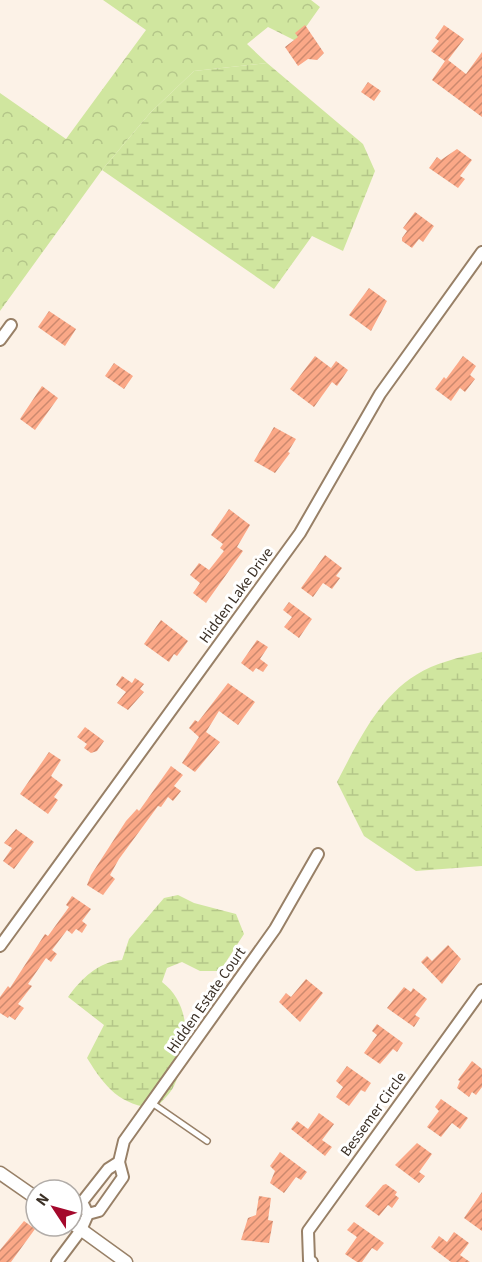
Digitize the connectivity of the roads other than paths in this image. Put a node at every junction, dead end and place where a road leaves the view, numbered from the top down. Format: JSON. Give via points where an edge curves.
{"nodes":[{"id":1,"x":482,"y":252,"type":"edge"},
{"id":2,"x":11,"y":325,"type":"dead end"},
{"id":3,"x":0,"y":340,"type":"edge"},
{"id":4,"x":318,"y":854,"type":"dead end"},
{"id":5,"x":0,"y":946,"type":"edge"},
{"id":6,"x":482,"y":990,"type":"edge"},
{"id":7,"x":152,"y":1103,"type":"junction"},
{"id":8,"x":207,"y":1142,"type":"dead end"},
{"id":9,"x":119,"y":1162,"type":"junction"},
{"id":10,"x":0,"y":1173,"type":"edge"},
{"id":11,"x":96,"y":1185,"type":"junction"},
{"id":12,"x":24,"y":1190,"type":"edge"},
{"id":13,"x":110,"y":1196,"type":"junction"},
{"id":14,"x":88,"y":1214,"type":"junction"},
{"id":15,"x":84,"y":1219,"type":"edge"},
{"id":16,"x":84,"y":1232,"type":"edge"},
{"id":17,"x":71,"y":1238,"type":"edge"},
{"id":18,"x":57,"y":1262,"type":"edge"},
{"id":19,"x":126,"y":1262,"type":"edge"},
{"id":20,"x":312,"y":1262,"type":"edge"}],
"edges":[{"from":1,"to":5,"type":"street","name":"Hidden Lake Drive","via":[[380,394],[300,533]]},
{"from":2,"to":3,"type":"street"},
{"from":4,"to":7,"type":"street","name":"Hidden Estate Court","via":[[275,929]]},
{"from":6,"to":20,"type":"street","name":"Bessemer Circle","via":[[308,1231]]},
{"from":7,"to":8,"type":"lane"},
{"from":7,"to":9,"type":"street","name":"Hidden Estate Court","via":[[124,1141]]},
{"from":9,"to":11,"type":"street","name":"Hidden Estate Court"},
{"from":9,"to":13,"type":"street","name":"Hidden Estate Court","via":[[123,1177]]},
{"from":10,"to":12,"type":"street"},
{"from":11,"to":13,"type":"street"},
{"from":11,"to":14,"type":"street","name":"Hidden Estate Court","via":[[82,1202]]},
{"from":13,"to":14,"type":"street","name":"Hidden Estate Court","via":[[99,1211]]},
{"from":14,"to":15,"type":"street","name":"Hidden Estate Court"},
{"from":16,"to":19,"type":"street"},
{"from":17,"to":18,"type":"street","name":"Hidden Estate Court"}]}
